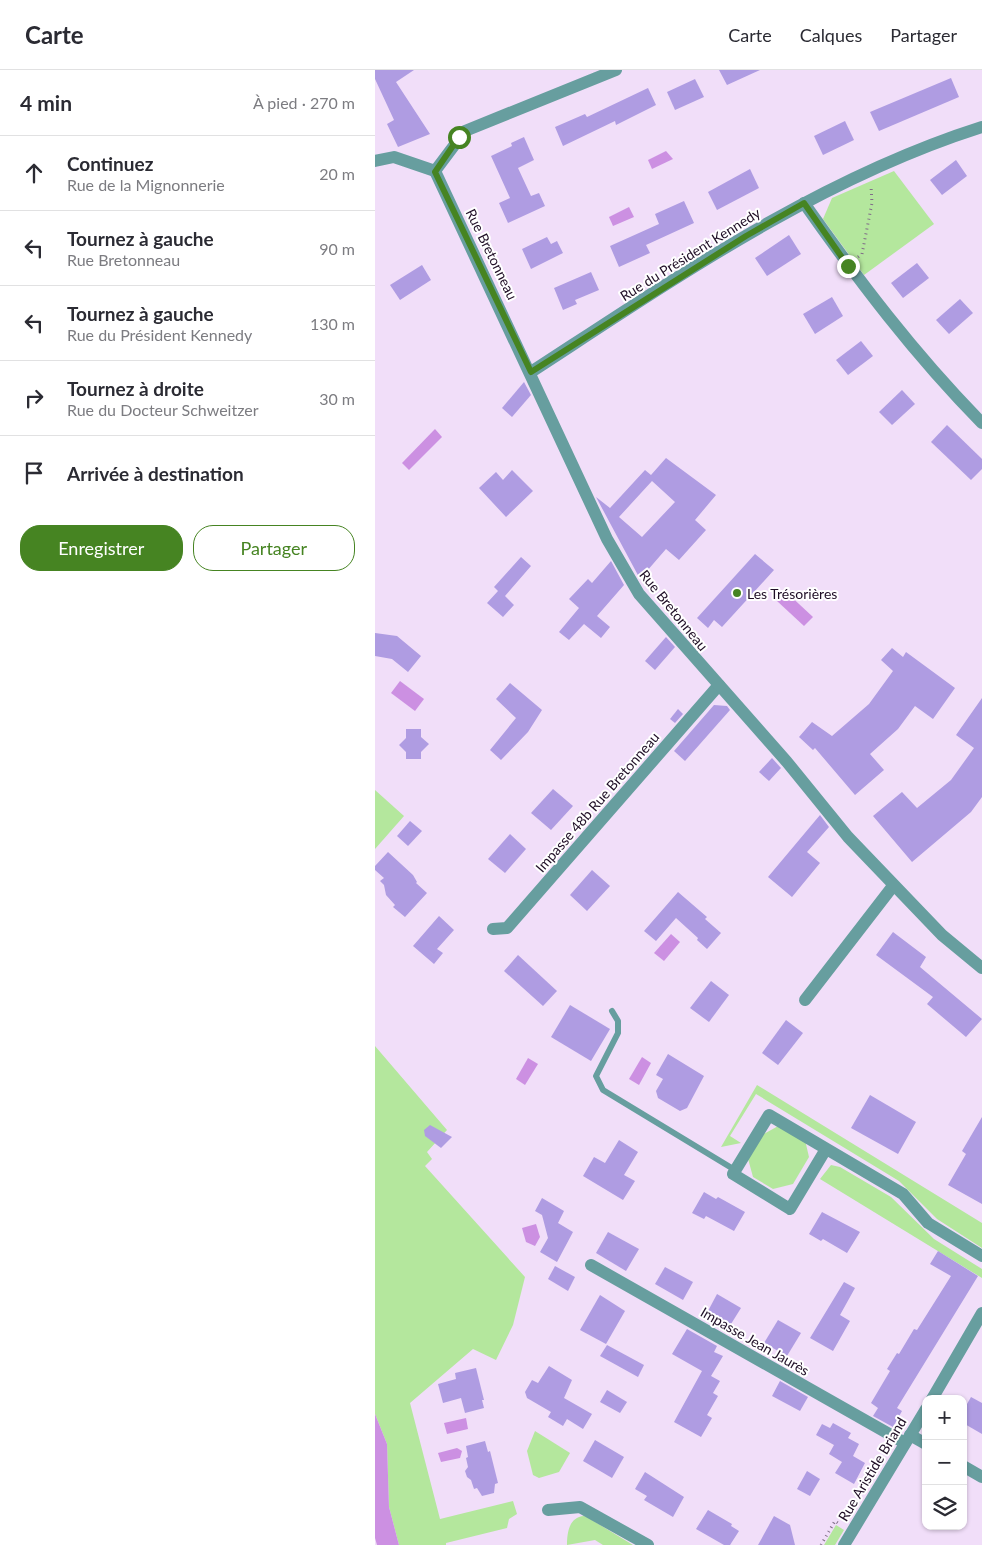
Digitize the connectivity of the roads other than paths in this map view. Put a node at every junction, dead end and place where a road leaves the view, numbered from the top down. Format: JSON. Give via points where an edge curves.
{"nodes":[{"id":1,"x":616,"y":70,"type":"edge"},
{"id":2,"x":980,"y":131,"type":"edge"},
{"id":3,"x":375,"y":162,"type":"edge"},
{"id":4,"x":435,"y":172,"type":"junction"},
{"id":5,"x":804,"y":203,"type":"junction"},
{"id":6,"x":531,"y":372,"type":"junction"},
{"id":7,"x":982,"y":423,"type":"edge"},
{"id":8,"x":719,"y":685,"type":"junction"},
{"id":9,"x":893,"y":886,"type":"junction"},
{"id":10,"x":493,"y":929,"type":"dead end"},
{"id":11,"x":982,"y":968,"type":"edge"},
{"id":12,"x":805,"y":1000,"type":"dead end"},
{"id":13,"x":612,"y":1011,"type":"dead end"},
{"id":14,"x":826,"y":1149,"type":"junction"},
{"id":15,"x":735,"y":1170,"type":"junction"},
{"id":16,"x":982,"y":1256,"type":"edge"},
{"id":17,"x":591,"y":1265,"type":"dead end"},
{"id":18,"x":982,"y":1313,"type":"edge"},
{"id":19,"x":977,"y":1333,"type":"edge"},
{"id":20,"x":935,"y":1395,"type":"edge"},
{"id":21,"x":922,"y":1416,"type":"edge"},
{"id":22,"x":908,"y":1439,"type":"junction"},
{"id":23,"x":922,"y":1443,"type":"edge"},
{"id":24,"x":967,"y":1468,"type":"edge"},
{"id":25,"x":982,"y":1477,"type":"edge"},
{"id":26,"x":548,"y":1510,"type":"dead end"},
{"id":27,"x":648,"y":1545,"type":"edge"},
{"id":28,"x":844,"y":1545,"type":"edge"}],
"edges":[{"from":1,"to":4,"type":"street","via":[[465,131]]},
{"from":2,"to":5,"type":"street","name":"Rue du Président Kennedy","via":[[887,162]]},
{"from":3,"to":4,"type":"street","via":[[395,157]]},
{"from":4,"to":6,"type":"street","name":"Rue Bretonneau"},
{"from":5,"to":6,"type":"street","name":"Rue du Président Kennedy"},
{"from":5,"to":7,"type":"street","via":[[893,326]]},
{"from":6,"to":8,"type":"street","name":"Rue Bretonneau","via":[[620,565],[655,614]]},
{"from":8,"to":9,"type":"street","name":"Rue Bretonneau"},
{"from":8,"to":10,"type":"street","name":"Impasse 48b Rue Bretonneau","via":[[507,928]]},
{"from":9,"to":11,"type":"street","name":"Rue Bretonneau"},
{"from":9,"to":12,"type":"street"},
{"from":13,"to":15,"type":"lane","via":[[618,1021],[618,1034],[596,1076],[603,1090]]},
{"from":14,"to":15,"type":"street","via":[[769,1115]]},
{"from":14,"to":15,"type":"street","via":[[790,1208],[733,1174]]},
{"from":14,"to":16,"type":"street","via":[[903,1194],[927,1223]]},
{"from":17,"to":22,"type":"street","name":"Impasse Jean Jaurès"},
{"from":18,"to":19,"type":"street"},
{"from":19,"to":20,"type":"street"},
{"from":21,"to":22,"type":"street","name":"Rue Aristide Briand"},
{"from":22,"to":23,"type":"street","name":"Impasse Jean Jaurès"},
{"from":22,"to":28,"type":"street","name":"Rue Aristide Briand"},
{"from":24,"to":25,"type":"street"},
{"from":26,"to":27,"type":"street","via":[[580,1506]]}]}
